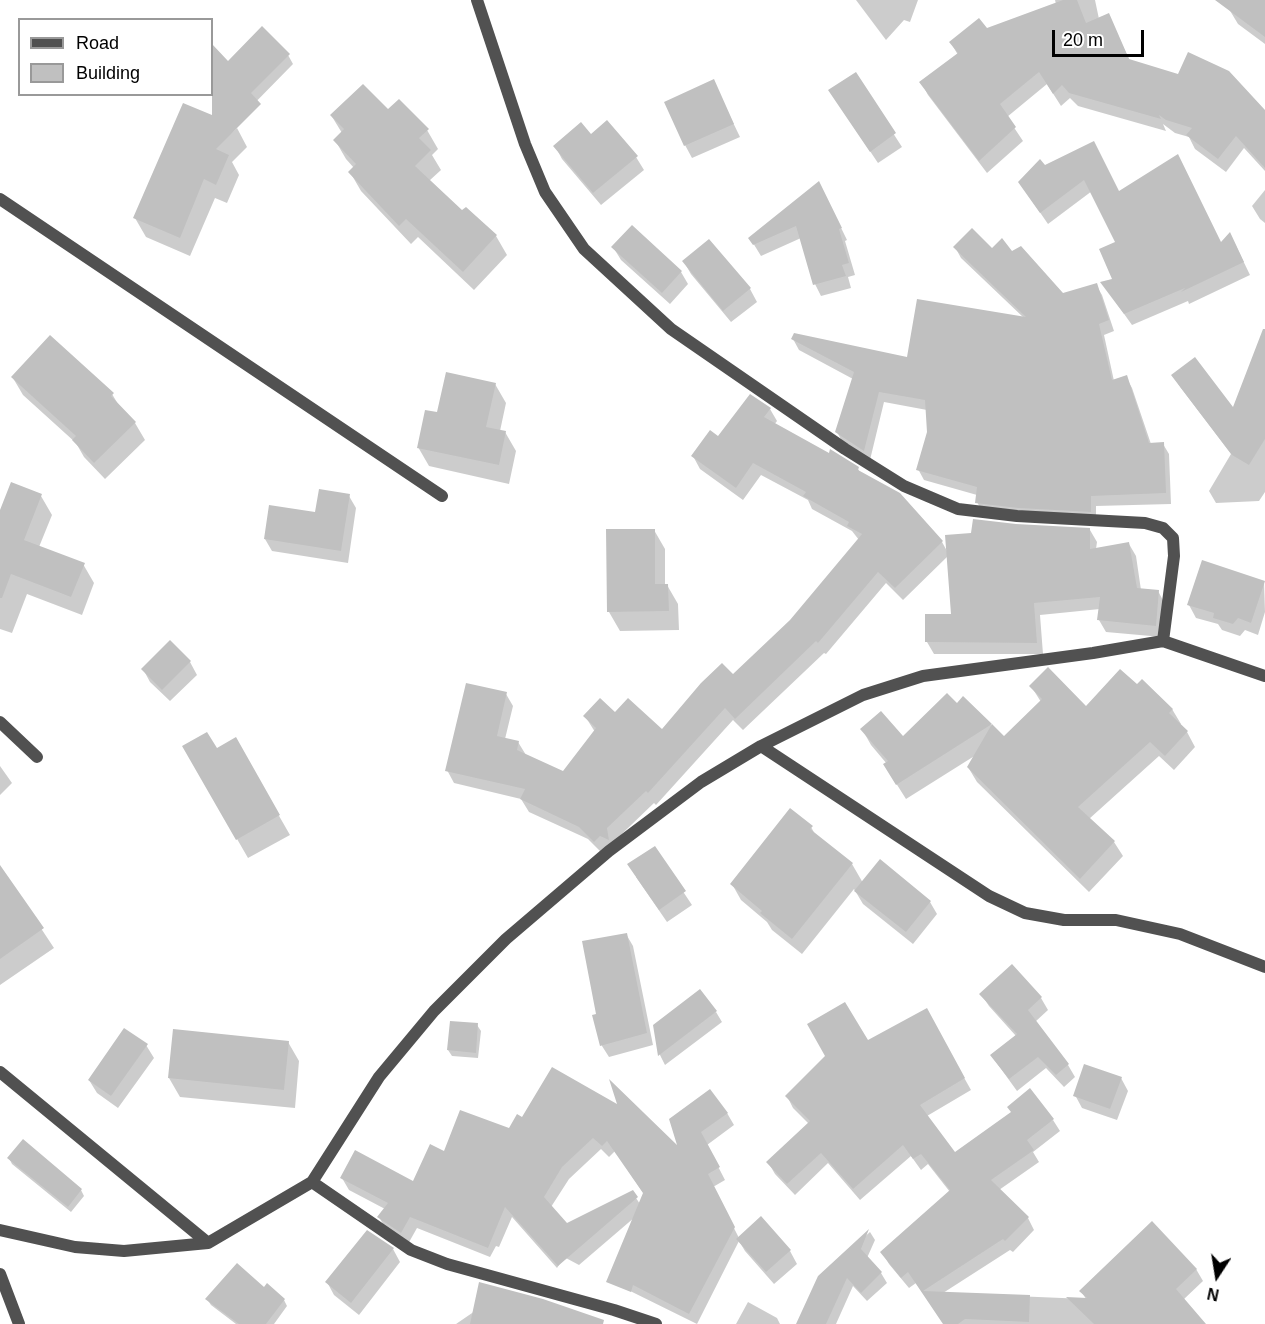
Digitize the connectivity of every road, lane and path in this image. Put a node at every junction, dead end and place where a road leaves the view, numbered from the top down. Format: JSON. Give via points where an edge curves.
{"nodes":[{"id":1,"x":477,"y":0,"type":"edge"},
{"id":2,"x":0,"y":200,"type":"edge"},
{"id":3,"x":442,"y":496,"type":"dead end"},
{"id":4,"x":1163,"y":641,"type":"junction"},
{"id":5,"x":1265,"y":676,"type":"edge"},
{"id":6,"x":0,"y":722,"type":"edge"},
{"id":7,"x":761,"y":746,"type":"junction"},
{"id":8,"x":37,"y":757,"type":"dead end"},
{"id":9,"x":1265,"y":967,"type":"edge"},
{"id":10,"x":0,"y":1072,"type":"edge"},
{"id":11,"x":312,"y":1182,"type":"junction"},
{"id":12,"x":0,"y":1230,"type":"edge"},
{"id":13,"x":208,"y":1243,"type":"junction"},
{"id":14,"x":0,"y":1274,"type":"edge"},
{"id":15,"x":20,"y":1324,"type":"edge"},
{"id":16,"x":656,"y":1324,"type":"edge"}],
"edges":[{"from":1,"to":4,"type":"street","via":[[544,192],[584,249],[671,329],[904,486],[958,509],[1163,528],[1173,538],[1174,556]]},
{"from":2,"to":3,"type":"street"},
{"from":4,"to":5,"type":"street"},
{"from":4,"to":7,"type":"street","via":[[923,676],[863,695]]},
{"from":6,"to":8,"type":"street"},
{"from":7,"to":9,"type":"street","via":[[989,897],[1024,913],[1064,920],[1116,920],[1180,934]]},
{"from":7,"to":11,"type":"street","via":[[701,782],[619,844],[498,947],[434,1011],[380,1077]]},
{"from":10,"to":13,"type":"street"},
{"from":11,"to":13,"type":"street"},
{"from":11,"to":16,"type":"street","via":[[411,1250]]},
{"from":12,"to":13,"type":"street","via":[[75,1247],[124,1251]]},
{"from":14,"to":15,"type":"street"}]}
